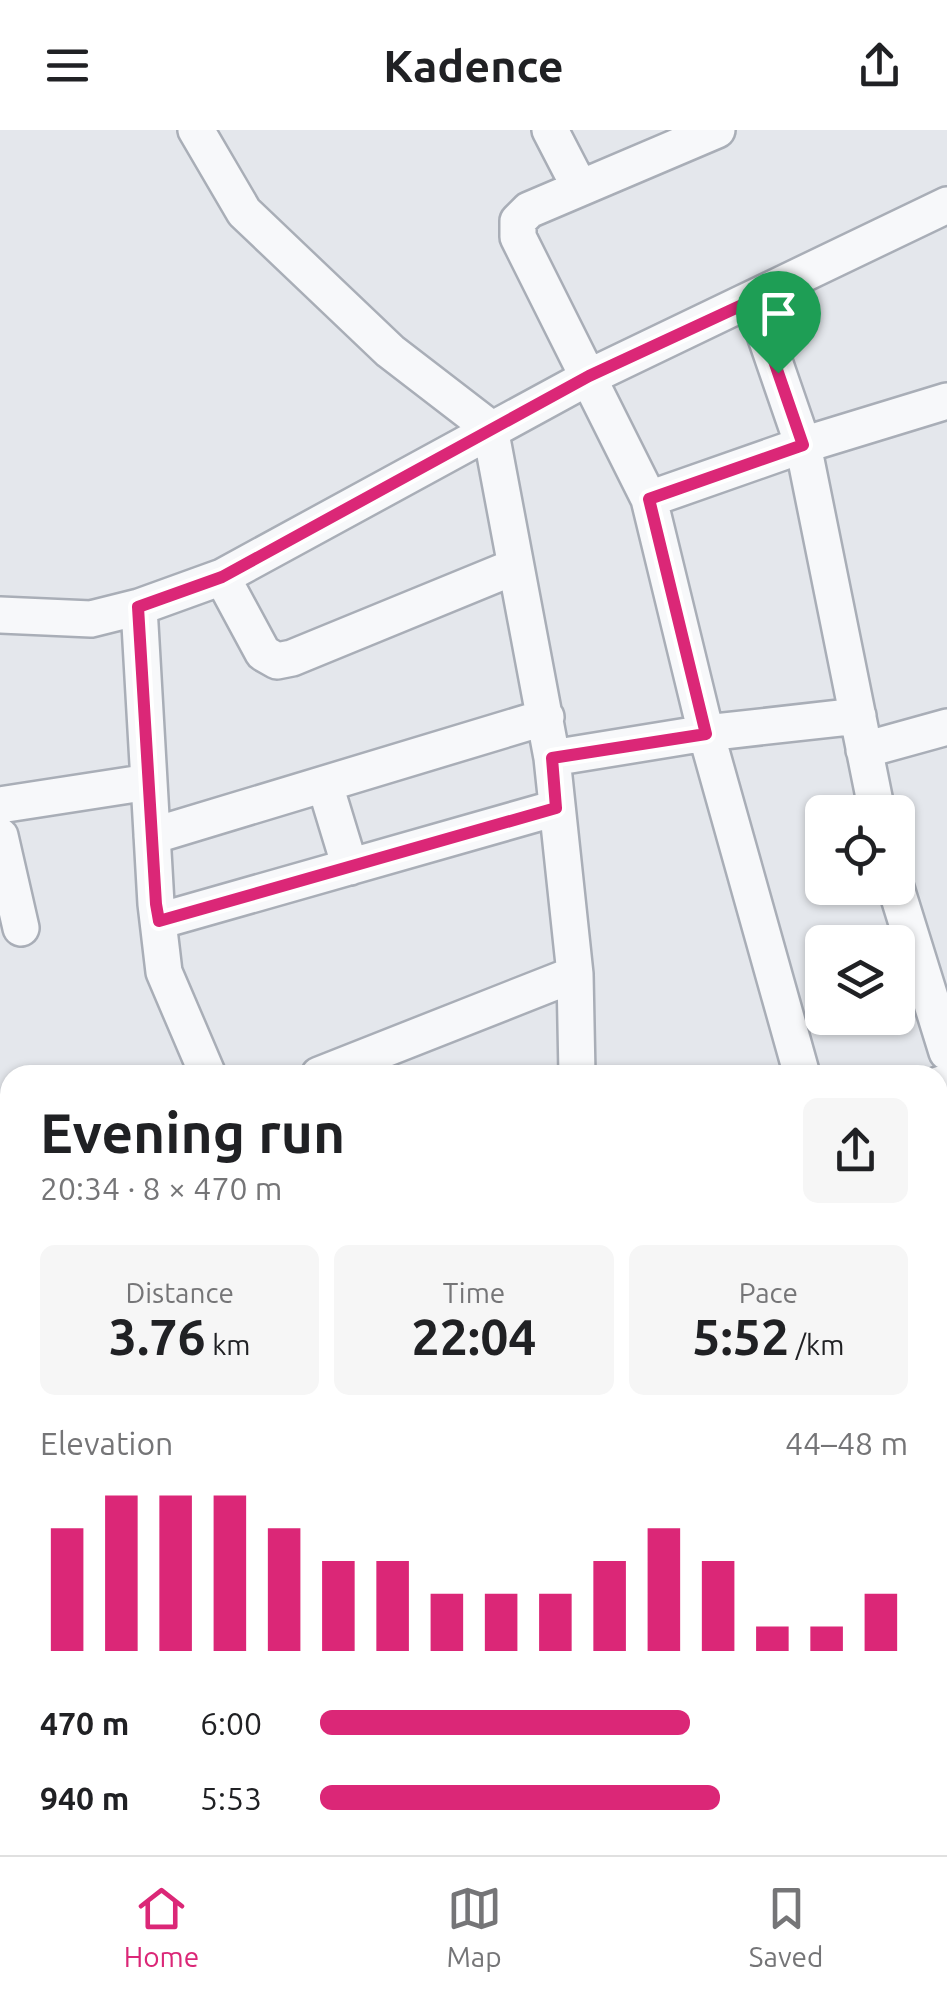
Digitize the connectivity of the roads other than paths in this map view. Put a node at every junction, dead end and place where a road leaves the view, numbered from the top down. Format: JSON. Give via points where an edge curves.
{"nodes":[{"id":1,"x":196,"y":130,"type":"edge"},
{"id":2,"x":550,"y":130,"type":"edge"},
{"id":3,"x":717,"y":130,"type":"edge"},
{"id":4,"x":580,"y":188,"type":"junction"},
{"id":5,"x":947,"y":205,"type":"edge"},
{"id":6,"x":753,"y":300,"type":"junction"},
{"id":7,"x":589,"y":376,"type":"junction"},
{"id":8,"x":947,"y":401,"type":"edge"},
{"id":9,"x":490,"y":428,"type":"junction"},
{"id":10,"x":803,"y":445,"type":"junction"},
{"id":11,"x":649,"y":499,"type":"junction"},
{"id":12,"x":514,"y":567,"type":"junction"},
{"id":13,"x":222,"y":577,"type":"junction"},
{"id":14,"x":138,"y":607,"type":"junction"},
{"id":15,"x":0,"y":615,"type":"edge"},
{"id":16,"x":546,"y":717,"type":"junction"},
{"id":17,"x":947,"y":727,"type":"edge"},
{"id":18,"x":861,"y":733,"type":"junction"},
{"id":19,"x":706,"y":734,"type":"junction"},
{"id":20,"x":552,"y":758,"type":"junction"},
{"id":21,"x":149,"y":782,"type":"junction"},
{"id":22,"x":326,"y":785,"type":"junction"},
{"id":23,"x":874,"y":795,"type":"edge"},
{"id":24,"x":0,"y":805,"type":"edge"},
{"id":25,"x":556,"y":808,"type":"junction"},
{"id":26,"x":0,"y":836,"type":"edge"},
{"id":27,"x":152,"y":836,"type":"junction"},
{"id":28,"x":350,"y":867,"type":"junction"},
{"id":29,"x":901,"y":905,"type":"edge"},
{"id":30,"x":159,"y":921,"type":"junction"},
{"id":31,"x":21,"y":928,"type":"dead end"},
{"id":32,"x":575,"y":974,"type":"junction"},
{"id":33,"x":947,"y":1052,"type":"edge"},
{"id":34,"x":204,"y":1065,"type":"edge"},
{"id":35,"x":344,"y":1065,"type":"edge"},
{"id":36,"x":578,"y":1065,"type":"edge"},
{"id":37,"x":799,"y":1065,"type":"edge"}],
"edges":[{"from":1,"to":9,"type":"street","via":[[244,212],[390,351]]},
{"from":2,"to":4,"type":"street"},
{"from":3,"to":4,"type":"street"},
{"from":4,"to":7,"type":"street","via":[[528,210],[518,220],[518,237]]},
{"from":5,"to":6,"type":"street"},
{"from":6,"to":7,"type":"street"},
{"from":6,"to":10,"type":"street"},
{"from":7,"to":9,"type":"street"},
{"from":7,"to":11,"type":"street"},
{"from":8,"to":10,"type":"street"},
{"from":9,"to":12,"type":"street"},
{"from":9,"to":13,"type":"street"},
{"from":10,"to":11,"type":"street"},
{"from":10,"to":18,"type":"street"},
{"from":11,"to":19,"type":"street"},
{"from":12,"to":13,"type":"street","via":[[277,660],[263,654]]},
{"from":12,"to":16,"type":"street"},
{"from":13,"to":14,"type":"street"},
{"from":14,"to":15,"type":"street","via":[[92,619]]},
{"from":14,"to":21,"type":"street"},
{"from":16,"to":20,"type":"street"},
{"from":16,"to":22,"type":"street"},
{"from":17,"to":18,"type":"street"},
{"from":18,"to":19,"type":"street"},
{"from":18,"to":23,"type":"street"},
{"from":19,"to":20,"type":"street"},
{"from":19,"to":37,"type":"street"},
{"from":20,"to":25,"type":"street"},
{"from":21,"to":24,"type":"street"},
{"from":21,"to":27,"type":"street"},
{"from":22,"to":27,"type":"street"},
{"from":22,"to":28,"type":"street"},
{"from":25,"to":28,"type":"street"},
{"from":25,"to":32,"type":"street"},
{"from":26,"to":31,"type":"street"},
{"from":27,"to":30,"type":"street"},
{"from":28,"to":30,"type":"street"},
{"from":29,"to":33,"type":"street"},
{"from":30,"to":34,"type":"street","via":[[164,972]]},
{"from":32,"to":35,"type":"street"},
{"from":32,"to":36,"type":"street"}]}
